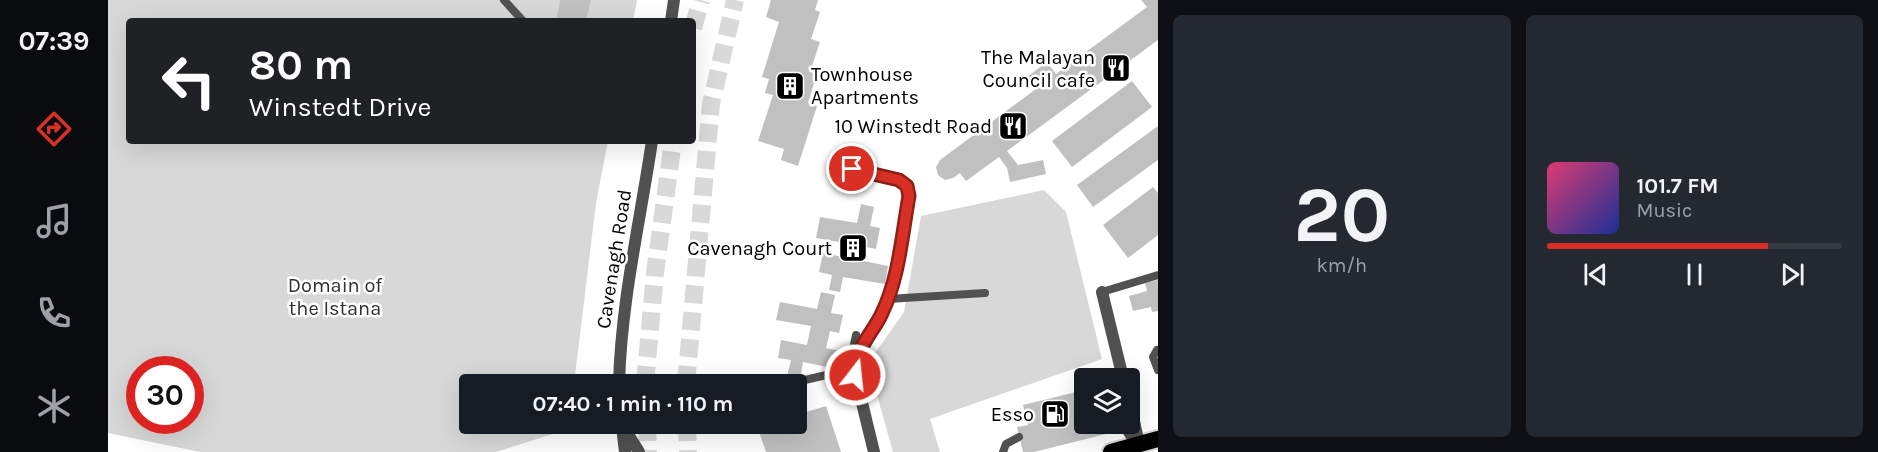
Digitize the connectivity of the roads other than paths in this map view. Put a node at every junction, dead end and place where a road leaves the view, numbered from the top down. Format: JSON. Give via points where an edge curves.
{"nodes":[{"id":1,"x":504,"y":0,"type":"edge"},
{"id":2,"x":674,"y":0,"type":"edge"},
{"id":3,"x":520,"y":18,"type":"edge"},
{"id":4,"x":671,"y":18,"type":"edge"},
{"id":5,"x":651,"y":144,"type":"edge"},
{"id":6,"x":852,"y":169,"type":"dead end"},
{"id":7,"x":1158,"y":275,"type":"edge"},
{"id":8,"x":1102,"y":291,"type":"joint"},
{"id":9,"x":985,"y":293,"type":"dead end"},
{"id":10,"x":888,"y":299,"type":"junction"},
{"id":11,"x":856,"y":334,"type":"dead end"},
{"id":12,"x":1157,"y":350,"type":"edge"},
{"id":13,"x":855,"y":357,"type":"junction"},
{"id":14,"x":1121,"y":368,"type":"edge"},
{"id":15,"x":1158,"y":370,"type":"edge"},
{"id":16,"x":619,"y":374,"type":"edge"},
{"id":17,"x":807,"y":380,"type":"edge"},
{"id":18,"x":1130,"y":434,"type":"edge"},
{"id":19,"x":1135,"y":434,"type":"edge"},
{"id":20,"x":1019,"y":437,"type":"dead end"},
{"id":21,"x":1158,"y":440,"type":"edge"},
{"id":22,"x":1137,"y":444,"type":"junction"},
{"id":23,"x":624,"y":452,"type":"edge"},
{"id":24,"x":639,"y":452,"type":"edge"},
{"id":25,"x":874,"y":452,"type":"edge"},
{"id":26,"x":1003,"y":452,"type":"edge"},
{"id":27,"x":1111,"y":452,"type":"edge"}],
"edges":[{"from":1,"to":3,"type":"lane"},
{"from":2,"to":4,"type":"street"},
{"from":5,"to":16,"type":"street","name":"Cavenagh Road","via":[[625,297]]},
{"from":6,"to":10,"type":"street","via":[[899,180],[907,186],[909,196]]},
{"from":7,"to":8,"type":"lane"},
{"from":8,"to":14,"type":"street"},
{"from":9,"to":10,"type":"lane"},
{"from":10,"to":13,"type":"street"},
{"from":11,"to":13,"type":"lane"},
{"from":12,"to":15,"type":"lane","via":[[1154,357]]},
{"from":13,"to":17,"type":"lane","via":[[848,373]]},
{"from":13,"to":25,"type":"street","via":[[853,366]]},
{"from":18,"to":22,"type":"lane"},
{"from":19,"to":22,"type":"street"},
{"from":20,"to":26,"type":"lane","via":[[1006,444]]},
{"from":21,"to":22,"type":"highway"},
{"from":22,"to":27,"type":"highway"},
{"from":23,"to":24,"type":"street","via":[[621,423]]}]}
